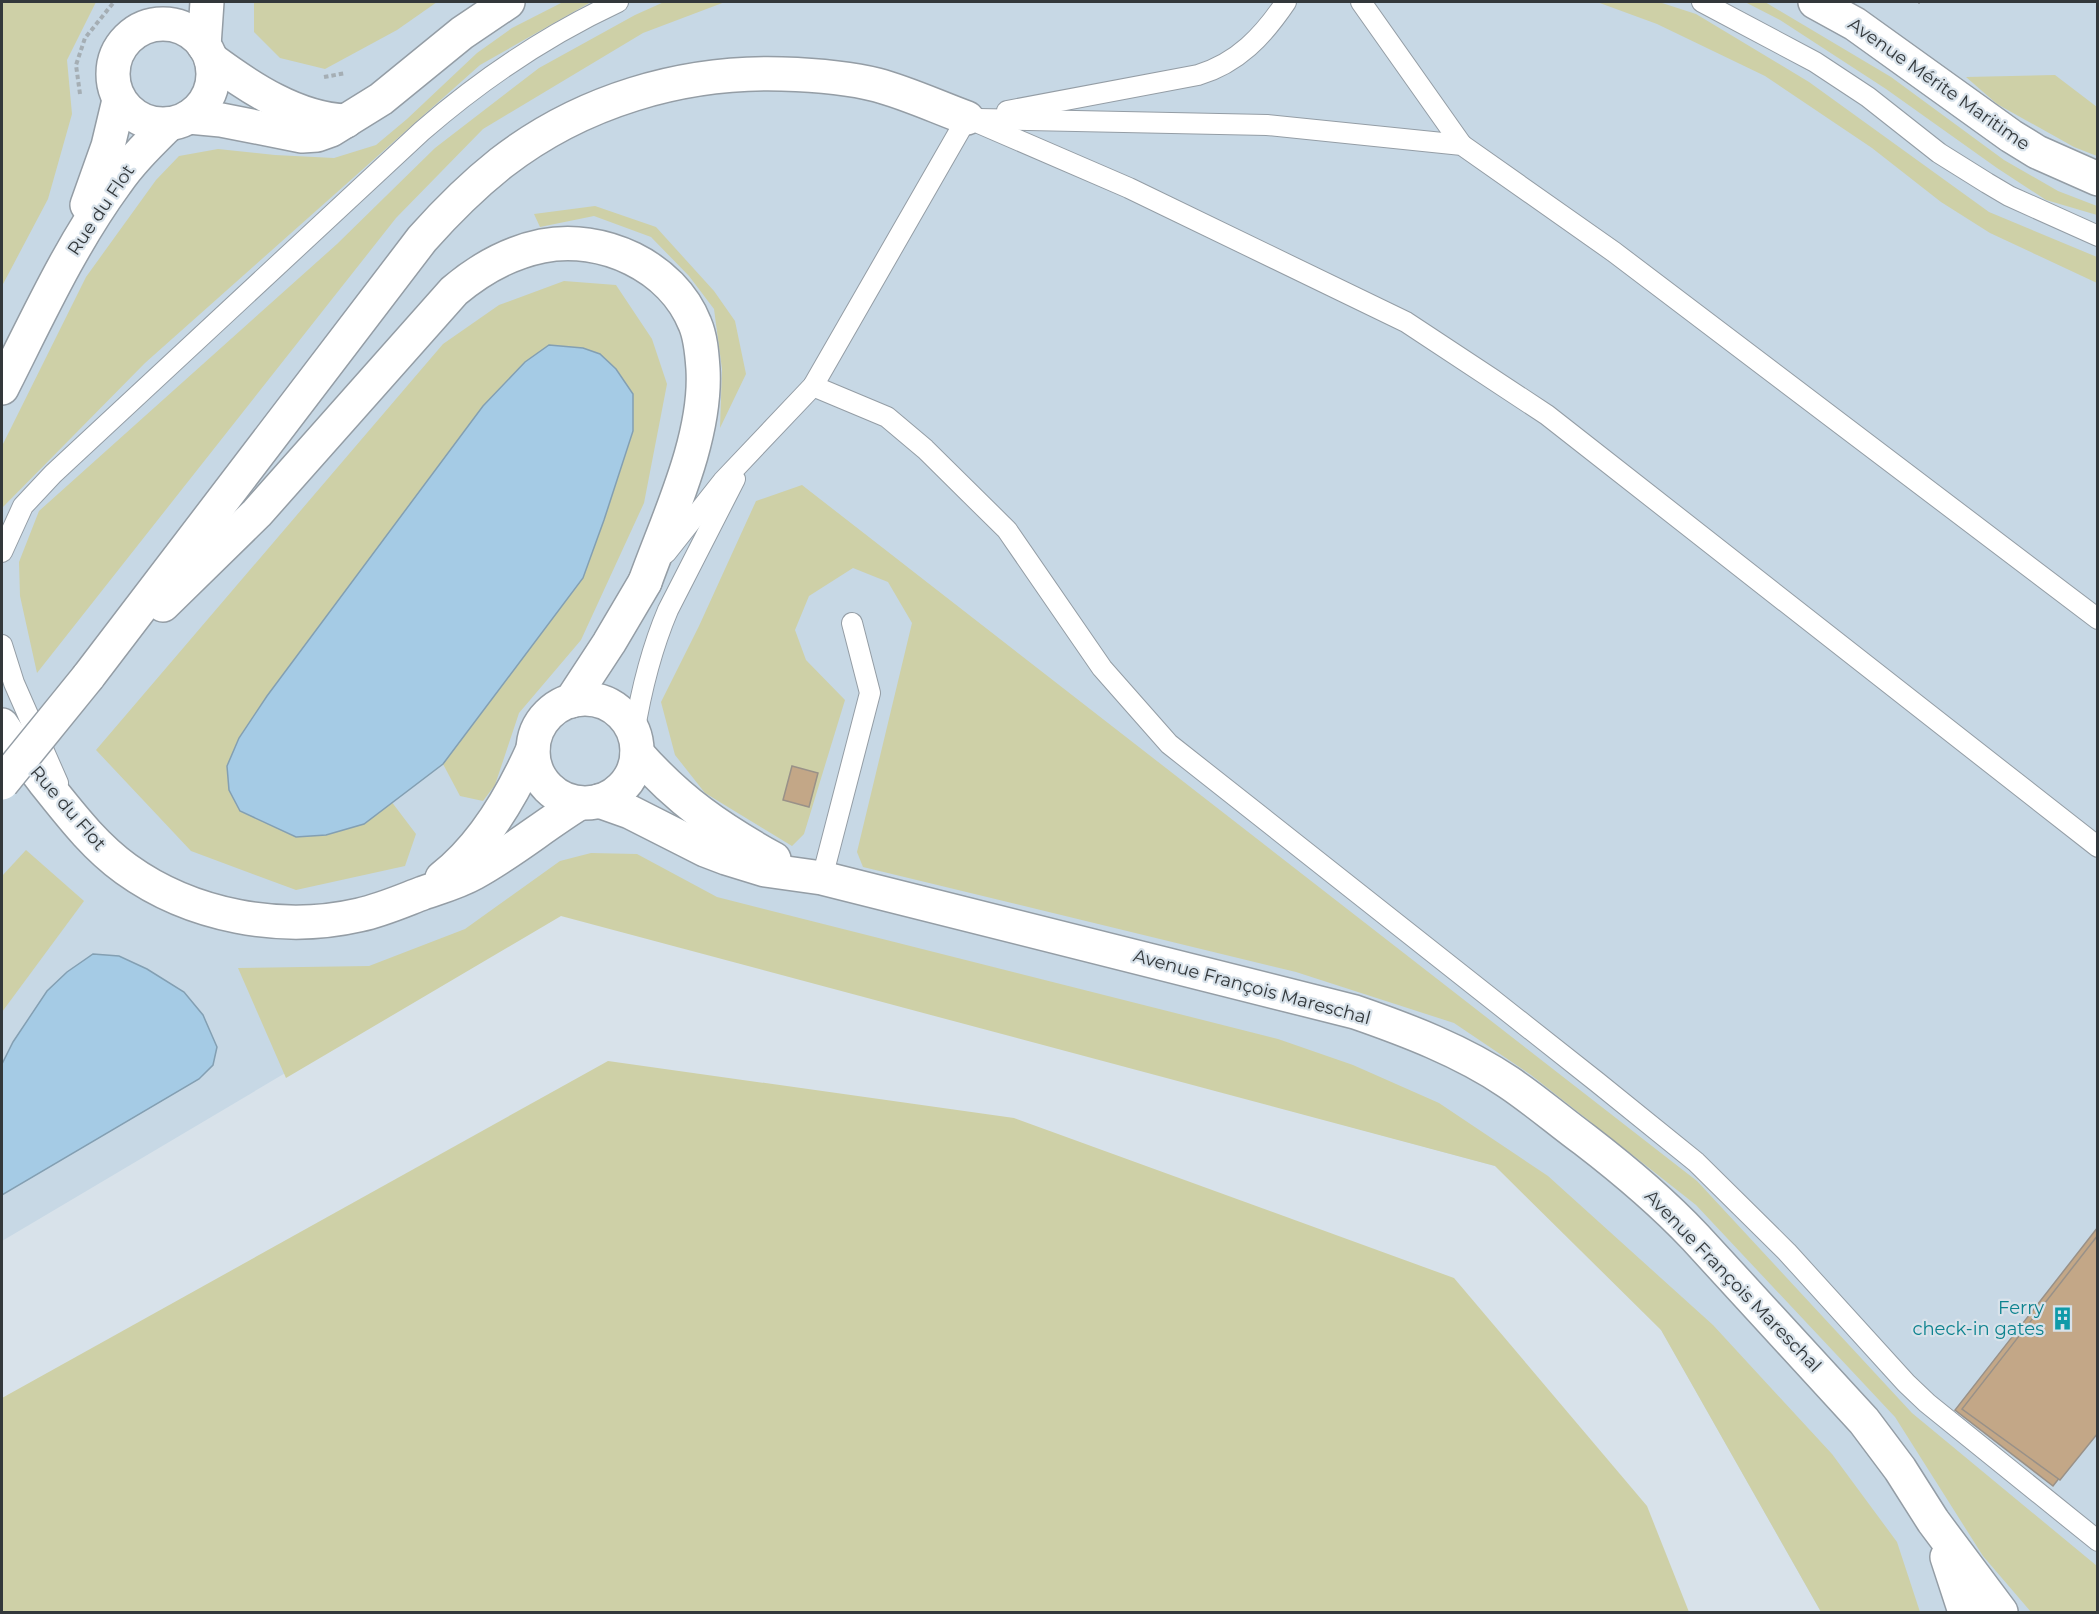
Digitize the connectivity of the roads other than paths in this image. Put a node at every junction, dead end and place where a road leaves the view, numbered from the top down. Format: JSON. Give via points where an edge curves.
{"nodes":[{"id":1,"x":155,"y":2,"type":"edge"},
{"id":2,"x":207,"y":2,"type":"edge"},
{"id":3,"x":508,"y":2,"type":"edge"},
{"id":4,"x":618,"y":2,"type":"edge"},
{"id":5,"x":1286,"y":2,"type":"edge"},
{"id":6,"x":1361,"y":2,"type":"edge"},
{"id":7,"x":1702,"y":2,"type":"edge"},
{"id":8,"x":1815,"y":2,"type":"edge"},
{"id":9,"x":139,"y":30,"type":"junction"},
{"id":10,"x":208,"y":53,"type":"junction"},
{"id":11,"x":119,"y":100,"type":"junction"},
{"id":12,"x":967,"y":118,"type":"junction"},
{"id":13,"x":179,"y":121,"type":"junction"},
{"id":14,"x":346,"y":121,"type":"junction"},
{"id":15,"x":1462,"y":145,"type":"junction"},
{"id":16,"x":2097,"y":179,"type":"edge"},
{"id":17,"x":2097,"y":236,"type":"edge"},
{"id":18,"x":62,"y":271,"type":"junction"},
{"id":19,"x":813,"y":386,"type":"junction"},
{"id":20,"x":2,"y":388,"type":"edge"},
{"id":21,"x":751,"y":452,"type":"junction"},
{"id":22,"x":2,"y":552,"type":"edge"},
{"id":23,"x":645,"y":582,"type":"junction"},
{"id":24,"x":2097,"y":620,"type":"edge"},
{"id":25,"x":852,"y":623,"type":"dead end"},
{"id":26,"x":2,"y":645,"type":"edge"},
{"id":27,"x":88,"y":676,"type":"junction"},
{"id":28,"x":571,"y":701,"type":"junction"},
{"id":29,"x":2,"y":725,"type":"edge"},
{"id":30,"x":636,"y":744,"type":"junction"},
{"id":31,"x":533,"y":749,"type":"junction"},
{"id":32,"x":2,"y":783,"type":"edge"},
{"id":33,"x":589,"y":802,"type":"junction"},
{"id":34,"x":75,"y":822,"type":"junction"},
{"id":35,"x":2097,"y":847,"type":"edge"},
{"id":36,"x":815,"y":877,"type":"junction"},
{"id":37,"x":421,"y":894,"type":"junction"},
{"id":38,"x":1933,"y":1521,"type":"junction"},
{"id":39,"x":2097,"y":1541,"type":"edge"},
{"id":40,"x":1965,"y":1612,"type":"edge"},
{"id":41,"x":2001,"y":1612,"type":"edge"}],
"edges":[{"from":1,"to":9,"type":"main road"},
{"from":2,"to":10,"type":"main road"},
{"from":3,"to":14,"type":"main road"},
{"from":4,"to":22,"type":"lane","via":[[508,63],[422,131],[46,482],[23,506]]},
{"from":5,"to":12,"type":"lane","via":[[1255,42],[1218,69]]},
{"from":6,"to":15,"type":"lane"},
{"from":7,"to":17,"type":"lane","via":[[1815,62],[1868,97],[1939,153],[1987,183]]},
{"from":8,"to":16,"type":"main road","name":"Avenue Mérite Maritime","via":[[1855,24],[2011,136]]},
{"from":9,"to":10,"type":"main road","via":[[160,24],[175,26],[188,31]]},
{"from":9,"to":11,"type":"main road","via":[[127,38],[116,57],[112,79]]},
{"from":10,"to":13,"type":"main road","via":[[213,74],[211,88],[200,108]]},
{"from":10,"to":14,"type":"main road","via":[[239,80],[280,102],[330,120]]},
{"from":11,"to":13,"type":"main road","via":[[140,120],[154,124]]},
{"from":11,"to":18,"type":"main road","name":"Rue du Flot","via":[[100,172]]},
{"from":12,"to":15,"type":"lane","via":[[1267,125]]},
{"from":12,"to":19,"type":"lane"},
{"from":12,"to":27,"type":"main road","via":[[905,94],[855,81],[807,74],[733,74],[636,93],[564,123],[533,141],[476,184],[422,239]]},
{"from":12,"to":35,"type":"lane","via":[[1129,188],[1406,322],[1547,415]]},
{"from":13,"to":14,"type":"main road","via":[[221,120],[302,136],[317,135]]},
{"from":13,"to":18,"type":"main road","name":"Rue du Flot","via":[[132,162]]},
{"from":15,"to":24,"type":"lane","via":[[1614,252]]},
{"from":18,"to":20,"type":"main road","name":"Rue du Flot"},
{"from":19,"to":21,"type":"lane"},
{"from":19,"to":39,"type":"lane","via":[[887,417],[1007,530],[1102,668],[1169,744],[1696,1162],[1787,1252],[1927,1403]]},
{"from":21,"to":23,"type":"lane","via":[[706,501]]},
{"from":21,"to":30,"type":"lane","via":[[662,624],[649,658]]},
{"from":23,"to":27,"type":"main road","via":[[699,423],[703,370],[696,326],[677,292],[627,256],[585,245],[542,246],[494,263],[454,291],[258,513]]},
{"from":23,"to":28,"type":"main road"},
{"from":25,"to":36,"type":"lane","via":[[870,693]]},
{"from":26,"to":34,"type":"lane","via":[[14,683]]},
{"from":27,"to":32,"type":"main road","bridge":true},
{"from":28,"to":30,"type":"main road","via":[[591,699],[609,705],[625,717]]},
{"from":28,"to":31,"type":"main road","via":[[544,719]]},
{"from":29,"to":34,"type":"main road","name":"Rue du Flot"},
{"from":30,"to":33,"type":"main road","via":[[635,766],[626,783],[616,793]]},
{"from":30,"to":36,"type":"main road","name":"Avenue François Mareschal","via":[[657,776],[709,820],[773,859]]},
{"from":31,"to":33,"type":"main road","via":[[534,762],[546,785],[561,798]]},
{"from":31,"to":37,"type":"main road","name":"Rue du Flot","via":[[485,832],[449,872]]},
{"from":33,"to":36,"type":"main road","name":"Avenue François Mareschal","via":[[630,812],[726,858],[765,870]]},
{"from":33,"to":37,"type":"main road","name":"Rue du Flot","via":[[475,872]]},
{"from":34,"to":37,"type":"main road","name":"Rue du Flot","via":[[126,869],[154,886],[201,906],[244,917],[273,922],[334,919],[384,909]]},
{"from":36,"to":38,"type":"main road","name":"Avenue François Mareschal","via":[[1355,1012],[1421,1037],[1491,1072],[1630,1175],[1674,1215],[1864,1421]]},
{"from":38,"to":40,"type":"main road","name":"Avenue François Mareschal"},
{"from":38,"to":41,"type":"main road","name":"Avenue François Mareschal"}]}
